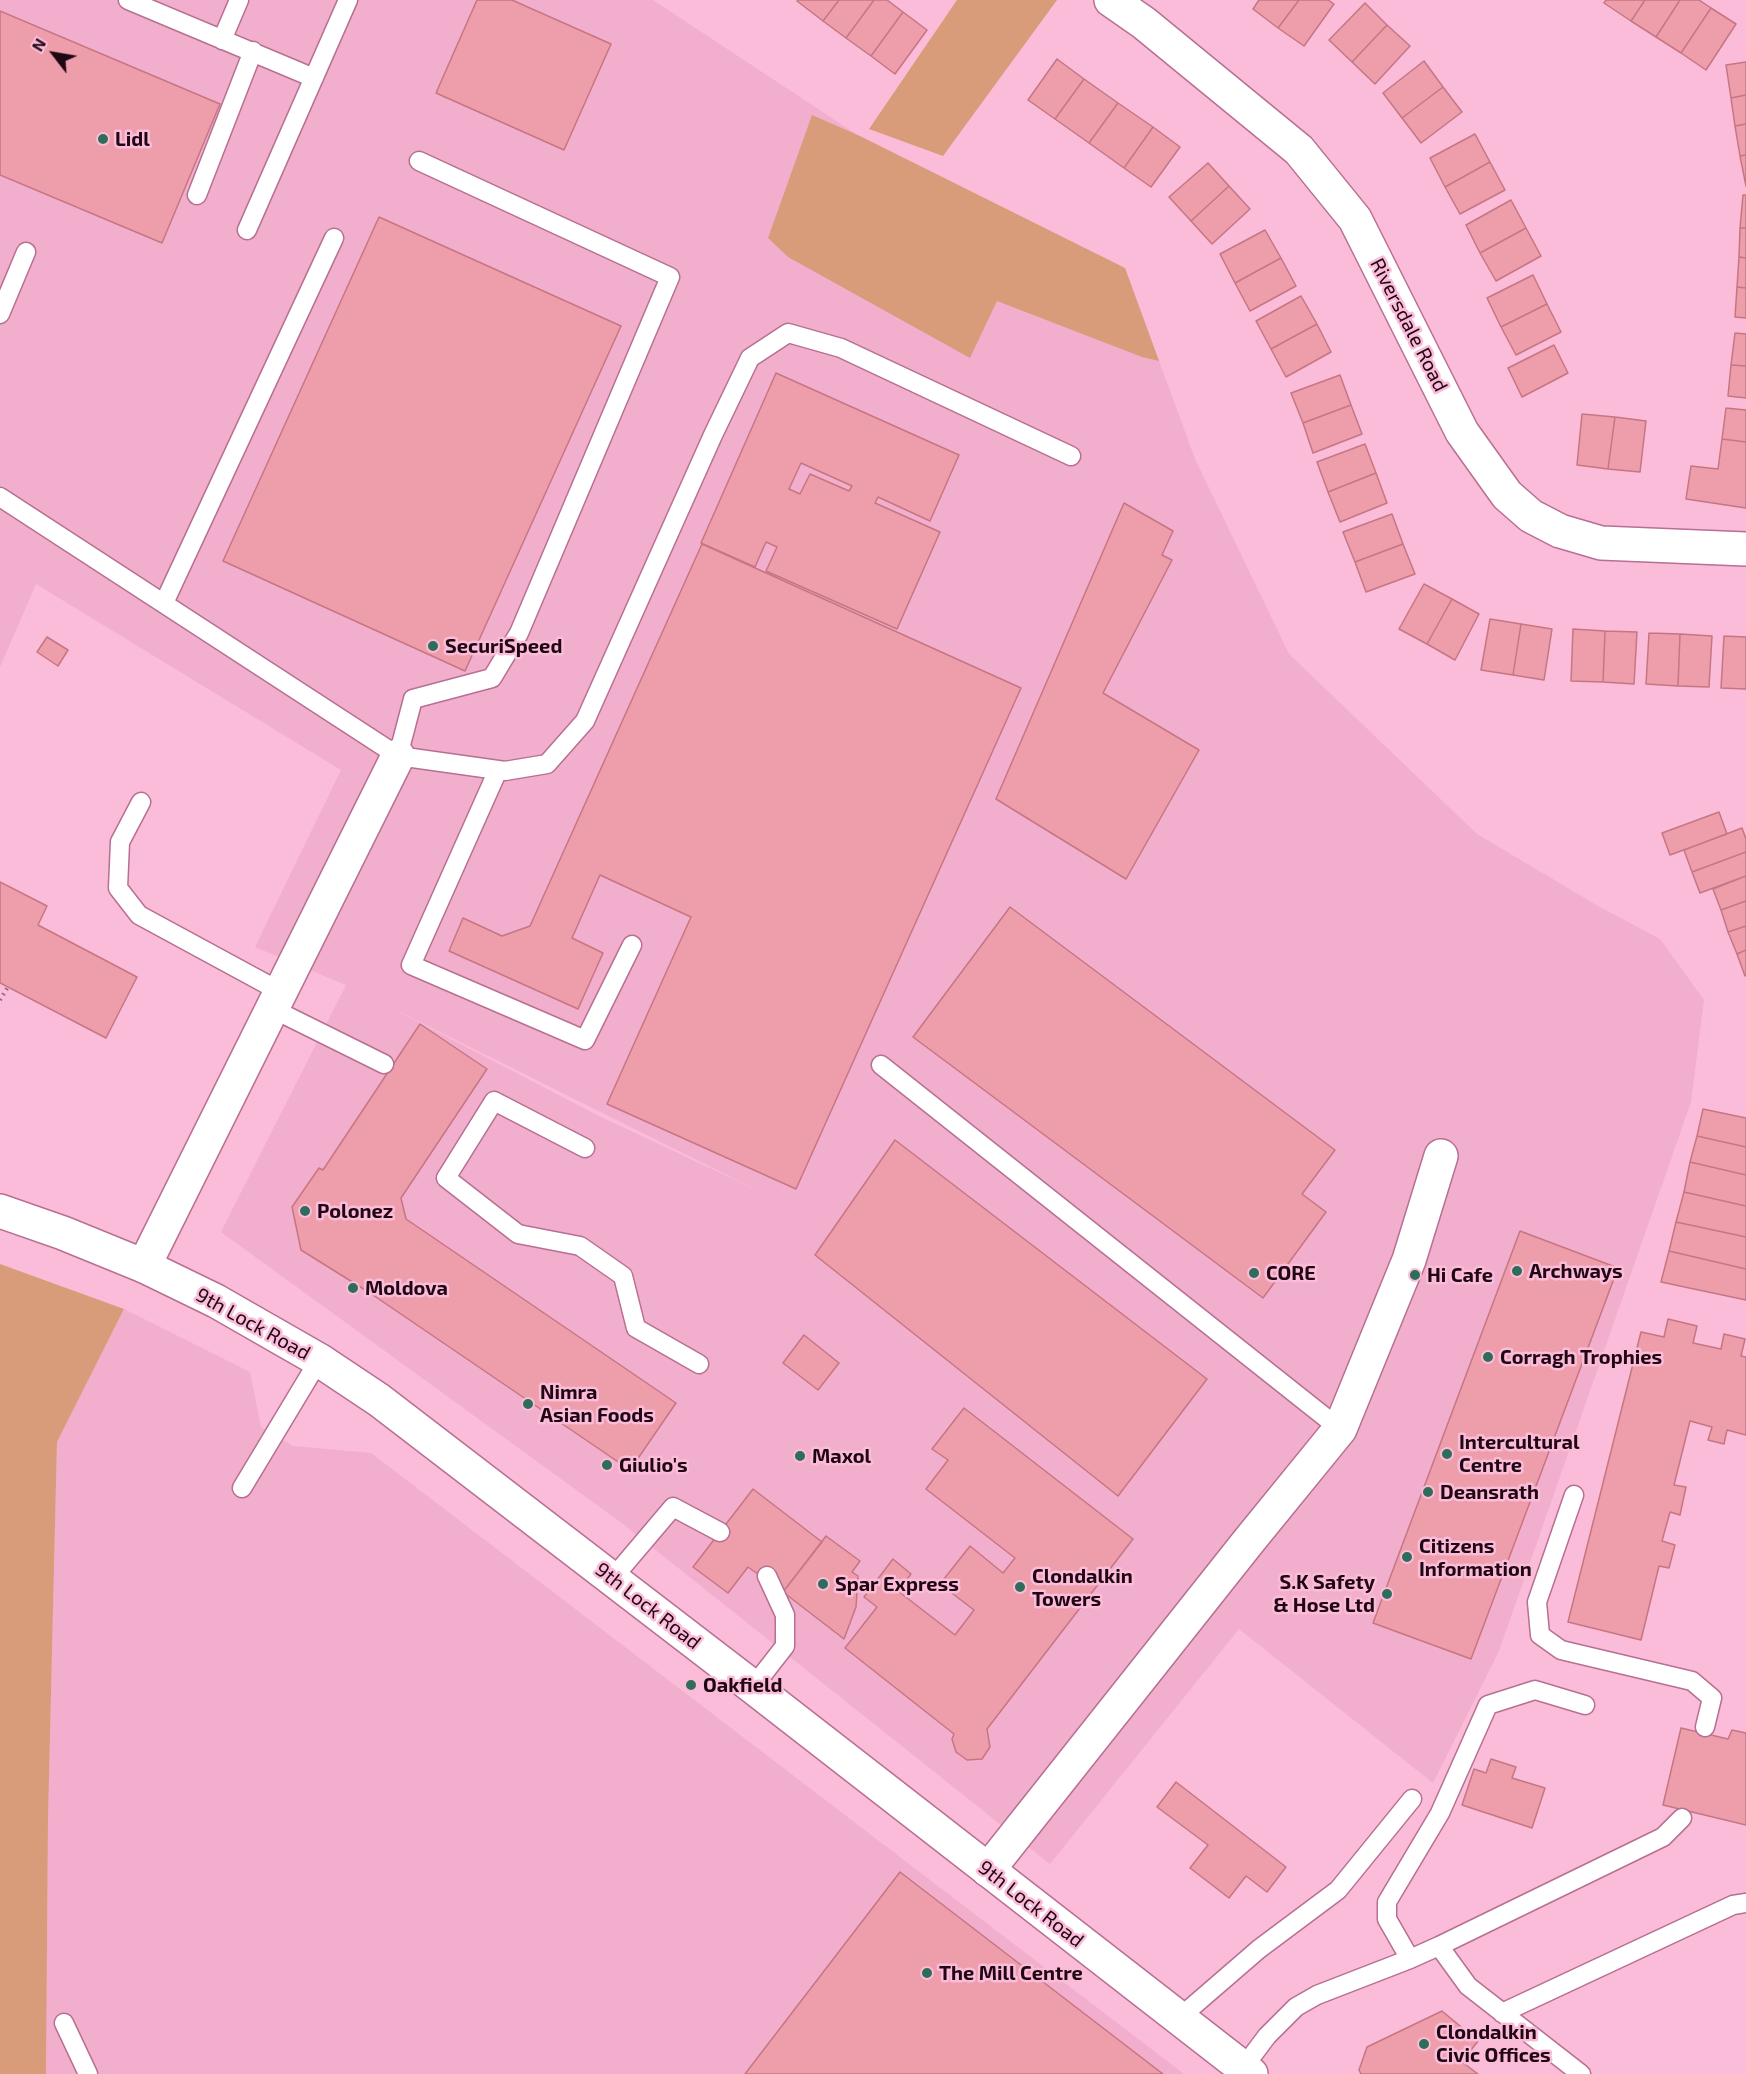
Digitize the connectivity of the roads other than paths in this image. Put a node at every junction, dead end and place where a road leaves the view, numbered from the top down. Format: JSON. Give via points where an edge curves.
{"nodes":[{"id":1,"x":128,"y":0,"type":"edge"},
{"id":2,"x":239,"y":0,"type":"edge"},
{"id":3,"x":348,"y":0,"type":"edge"},
{"id":4,"x":1111,"y":0,"type":"edge"},
{"id":5,"x":222,"y":40,"type":"junction"},
{"id":6,"x":253,"y":51,"type":"junction"},
{"id":7,"x":314,"y":78,"type":"junction"},
{"id":8,"x":419,"y":161,"type":"dead end"},
{"id":9,"x":197,"y":195,"type":"dead end"},
{"id":10,"x":247,"y":230,"type":"dead end"},
{"id":11,"x":334,"y":238,"type":"dead end"},
{"id":12,"x":26,"y":252,"type":"dead end"},
{"id":13,"x":0,"y":314,"type":"edge"},
{"id":14,"x":1071,"y":456,"type":"dead end"},
{"id":15,"x":0,"y":497,"type":"edge"},
{"id":16,"x":1746,"y":549,"type":"edge"},
{"id":17,"x":164,"y":603,"type":"junction"},
{"id":18,"x":398,"y":756,"type":"junction"},
{"id":19,"x":498,"y":770,"type":"junction"},
{"id":20,"x":141,"y":802,"type":"dead end"},
{"id":21,"x":632,"y":945,"type":"dead end"},
{"id":22,"x":277,"y":1000,"type":"junction"},
{"id":23,"x":384,"y":1064,"type":"dead end"},
{"id":24,"x":880,"y":1065,"type":"dead end"},
{"id":25,"x":585,"y":1148,"type":"dead end"},
{"id":26,"x":1440,"y":1156,"type":"dead end"},
{"id":27,"x":0,"y":1211,"type":"edge"},
{"id":28,"x":144,"y":1266,"type":"junction"},
{"id":29,"x":319,"y":1360,"type":"junction"},
{"id":30,"x":699,"y":1364,"type":"dead end"},
{"id":31,"x":1340,"y":1429,"type":"junction"},
{"id":32,"x":242,"y":1488,"type":"dead end"},
{"id":33,"x":1574,"y":1495,"type":"dead end"},
{"id":34,"x":720,"y":1532,"type":"dead end"},
{"id":35,"x":768,"y":1576,"type":"dead end"},
{"id":36,"x":612,"y":1579,"type":"junction"},
{"id":37,"x":753,"y":1687,"type":"junction"},
{"id":38,"x":1585,"y":1705,"type":"dead end"},
{"id":39,"x":1705,"y":1727,"type":"dead end"},
{"id":40,"x":1413,"y":1800,"type":"dead end"},
{"id":41,"x":1682,"y":1818,"type":"dead end"},
{"id":42,"x":988,"y":1870,"type":"junction"},
{"id":43,"x":1746,"y":1903,"type":"edge"},
{"id":44,"x":1439,"y":1946,"type":"junction"},
{"id":45,"x":1410,"y":1959,"type":"junction"},
{"id":46,"x":1502,"y":2013,"type":"junction"},
{"id":47,"x":1178,"y":2019,"type":"junction"},
{"id":48,"x":64,"y":2023,"type":"dead end"},
{"id":49,"x":1247,"y":2071,"type":"edge"},
{"id":50,"x":88,"y":2074,"type":"edge"},
{"id":51,"x":1581,"y":2074,"type":"edge"}],
"edges":[{"from":1,"to":5,"type":"lane"},
{"from":2,"to":5,"type":"lane"},
{"from":3,"to":7,"type":"lane"},
{"from":4,"to":16,"type":"street","name":"Riversdale Road","via":[[1299,150],[1355,219],[1462,432],[1507,495],[1531,516],[1560,531],[1601,543]]},
{"from":5,"to":6,"type":"lane"},
{"from":6,"to":7,"type":"lane"},
{"from":6,"to":9,"type":"lane"},
{"from":7,"to":10,"type":"lane"},
{"from":8,"to":18,"type":"lane","via":[[670,277],[519,633],[492,678],[413,699]]},
{"from":11,"to":17,"type":"lane"},
{"from":12,"to":13,"type":"lane"},
{"from":14,"to":19,"type":"lane","via":[[841,348],[788,333],[750,358],[585,721],[547,764]]},
{"from":15,"to":17,"type":"lane"},
{"from":17,"to":18,"type":"lane"},
{"from":18,"to":19,"type":"lane"},
{"from":18,"to":22,"type":"street"},
{"from":19,"to":21,"type":"lane","via":[[411,965],[585,1040]]},
{"from":20,"to":22,"type":"lane","via":[[120,842],[118,888],[139,915]]},
{"from":22,"to":23,"type":"lane"},
{"from":22,"to":28,"type":"street"},
{"from":24,"to":31,"type":"lane"},
{"from":25,"to":30,"type":"lane","via":[[494,1101],[477,1112],[446,1178],[518,1234],[580,1246],[622,1276],[636,1328]]},
{"from":26,"to":31,"type":"street","via":[[1409,1260]]},
{"from":27,"to":28,"type":"street","name":"9th Lock Road"},
{"from":28,"to":29,"type":"street","name":"9th Lock Road","via":[[216,1301]]},
{"from":29,"to":32,"type":"lane"},
{"from":29,"to":36,"type":"street","name":"9th Lock Road","via":[[388,1407]]},
{"from":31,"to":42,"type":"street"},
{"from":33,"to":39,"type":"lane","via":[[1537,1602],[1540,1635],[1561,1650],[1692,1682],[1712,1698]]},
{"from":34,"to":36,"type":"lane","via":[[673,1507]]},
{"from":35,"to":37,"type":"lane","via":[[784,1615],[785,1646]]},
{"from":36,"to":37,"type":"street","name":"9th Lock Road"},
{"from":37,"to":42,"type":"street","name":"9th Lock Road"},
{"from":38,"to":45,"type":"lane","via":[[1535,1690],[1488,1705],[1440,1813],[1387,1902],[1387,1919]]},
{"from":40,"to":47,"type":"lane","via":[[1338,1890],[1259,1949]]},
{"from":41,"to":44,"type":"lane","via":[[1663,1837]]},
{"from":42,"to":47,"type":"street","name":"9th Lock Road"},
{"from":43,"to":46,"type":"lane","via":[[1734,1905]]},
{"from":44,"to":45,"type":"lane"},
{"from":44,"to":46,"type":"lane","via":[[1468,1986]]},
{"from":45,"to":49,"type":"lane","via":[[1296,2007],[1273,2030]]},
{"from":46,"to":51,"type":"lane"},
{"from":47,"to":49,"type":"street","name":"9th Lock Road"},
{"from":48,"to":50,"type":"lane"}]}
